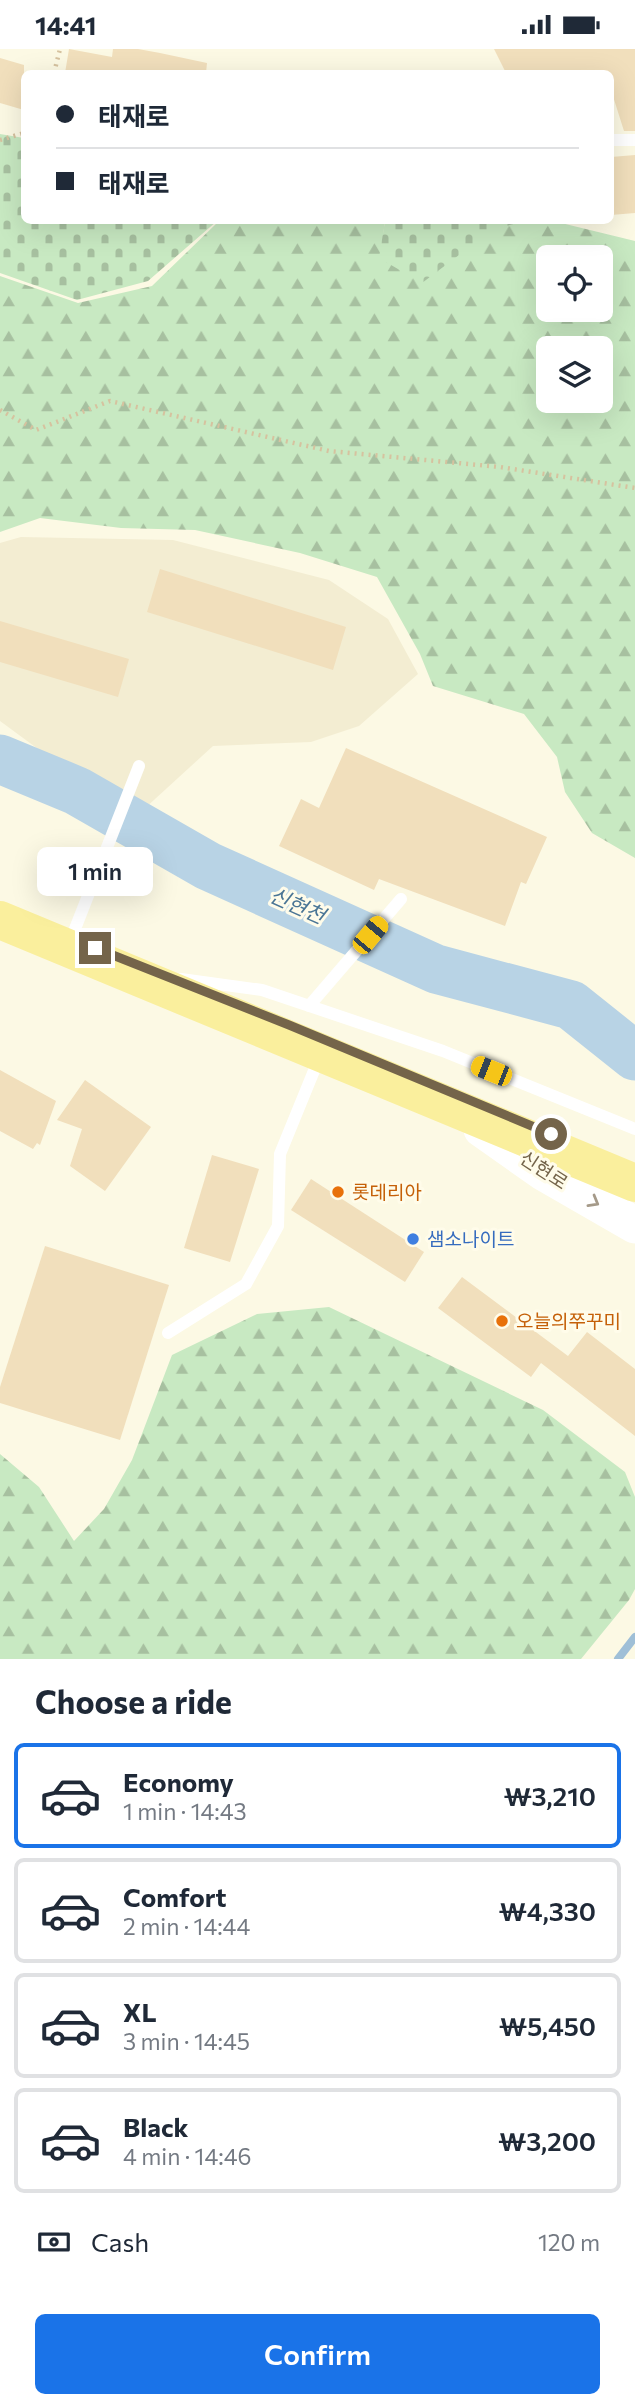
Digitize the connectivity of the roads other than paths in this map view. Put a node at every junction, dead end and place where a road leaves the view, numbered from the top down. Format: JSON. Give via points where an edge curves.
{"nodes":[{"id":1,"x":614,"y":140,"type":"edge"},
{"id":2,"x":635,"y":140,"type":"edge"},
{"id":3,"x":139,"y":766,"type":"dead end"},
{"id":4,"x":401,"y":899,"type":"dead end"},
{"id":5,"x":0,"y":908,"type":"edge"},
{"id":6,"x":0,"y":921,"type":"edge"},
{"id":7,"x":71,"y":939,"type":"junction"},
{"id":8,"x":167,"y":977,"type":"junction"},
{"id":9,"x":309,"y":1006,"type":"junction"},
{"id":10,"x":321,"y":1053,"type":"junction"},
{"id":11,"x":456,"y":1110,"type":"junction"},
{"id":12,"x":635,"y":1129,"type":"edge"},
{"id":13,"x":635,"y":1168,"type":"edge"},
{"id":14,"x":635,"y":1183,"type":"edge"},
{"id":15,"x":635,"y":1225,"type":"edge"},
{"id":16,"x":168,"y":1333,"type":"dead end"}],
"edges":[{"from":1,"to":2,"type":"lane"},
{"from":3,"to":7,"type":"lane"},
{"from":4,"to":9,"type":"lane"},
{"from":5,"to":7,"type":"main road"},
{"from":6,"to":10,"type":"main road"},
{"from":7,"to":8,"type":"main road"},
{"from":8,"to":9,"type":"lane","via":[[262,990]]},
{"from":8,"to":13,"type":"main road"},
{"from":9,"to":12,"type":"lane","via":[[443,1051]]},
{"from":10,"to":11,"type":"main road"},
{"from":10,"to":16,"type":"lane","via":[[280,1154],[278,1226],[247,1284]]},
{"from":11,"to":14,"type":"main road"},
{"from":11,"to":15,"type":"main road","name":"신현로","one_way":true,"via":[[543,1172]]}]}
